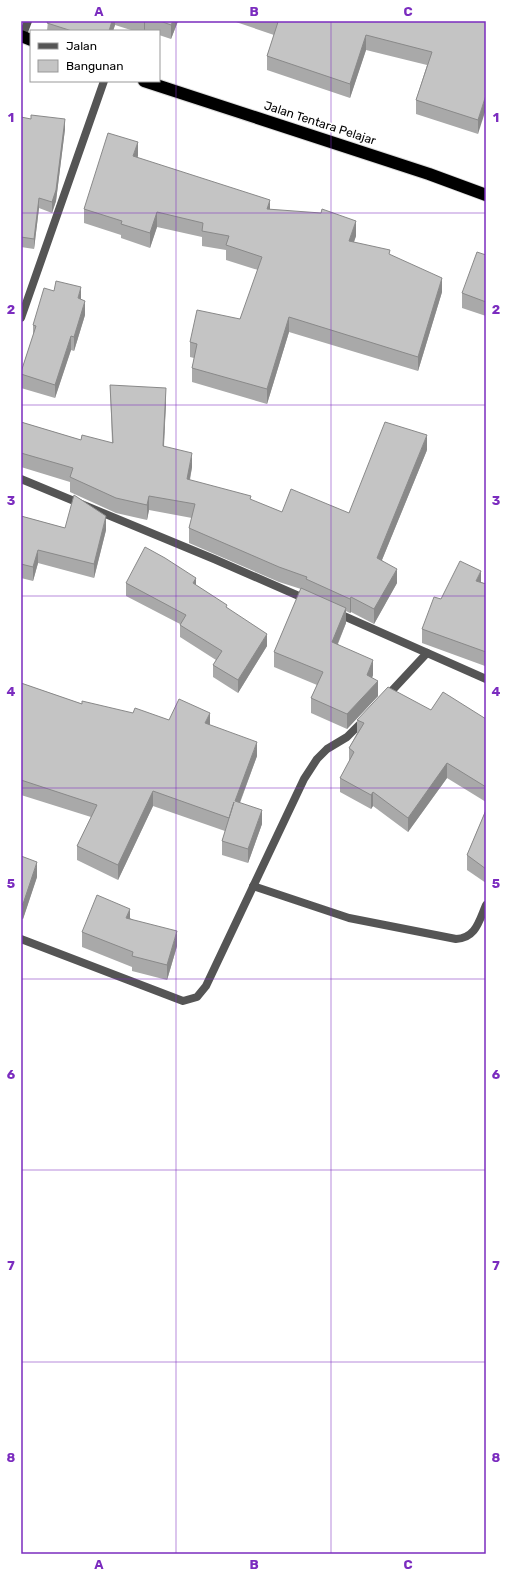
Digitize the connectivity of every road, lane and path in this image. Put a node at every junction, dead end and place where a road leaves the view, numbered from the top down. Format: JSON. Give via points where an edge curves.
{"nodes":[{"id":1,"x":28,"y":21,"type":"edge"},
{"id":2,"x":25,"y":38,"type":"edge"},
{"id":3,"x":104,"y":82,"type":"edge"},
{"id":4,"x":147,"y":82,"type":"edge"},
{"id":5,"x":486,"y":196,"type":"edge"},
{"id":6,"x":21,"y":318,"type":"edge"},
{"id":7,"x":21,"y":479,"type":"edge"},
{"id":8,"x":314,"y":603,"type":"edge"},
{"id":9,"x":328,"y":609,"type":"edge"},
{"id":10,"x":427,"y":653,"type":"junction"},
{"id":11,"x":486,"y":679,"type":"edge"},
{"id":12,"x":379,"y":704,"type":"edge"},
{"id":13,"x":369,"y":715,"type":"edge"},
{"id":14,"x":253,"y":886,"type":"junction"},
{"id":15,"x":486,"y":905,"type":"edge"},
{"id":16,"x":21,"y":939,"type":"edge"}],
"edges":[{"from":1,"to":2,"type":"street"},
{"from":3,"to":6,"type":"street"},
{"from":4,"to":5,"type":"highway","name":"Jalan Tentara Pelajar","via":[[429,174]]},
{"from":7,"to":8,"type":"street"},
{"from":9,"to":10,"type":"street"},
{"from":10,"to":11,"type":"street"},
{"from":10,"to":12,"type":"street"},
{"from":13,"to":14,"type":"street","via":[[348,737],[327,749],[317,759],[304,779]]},
{"from":14,"to":15,"type":"street","via":[[349,918],[456,939],[465,938],[473,932]]},
{"from":14,"to":16,"type":"street","via":[[206,986],[197,997],[183,1001]]}]}
